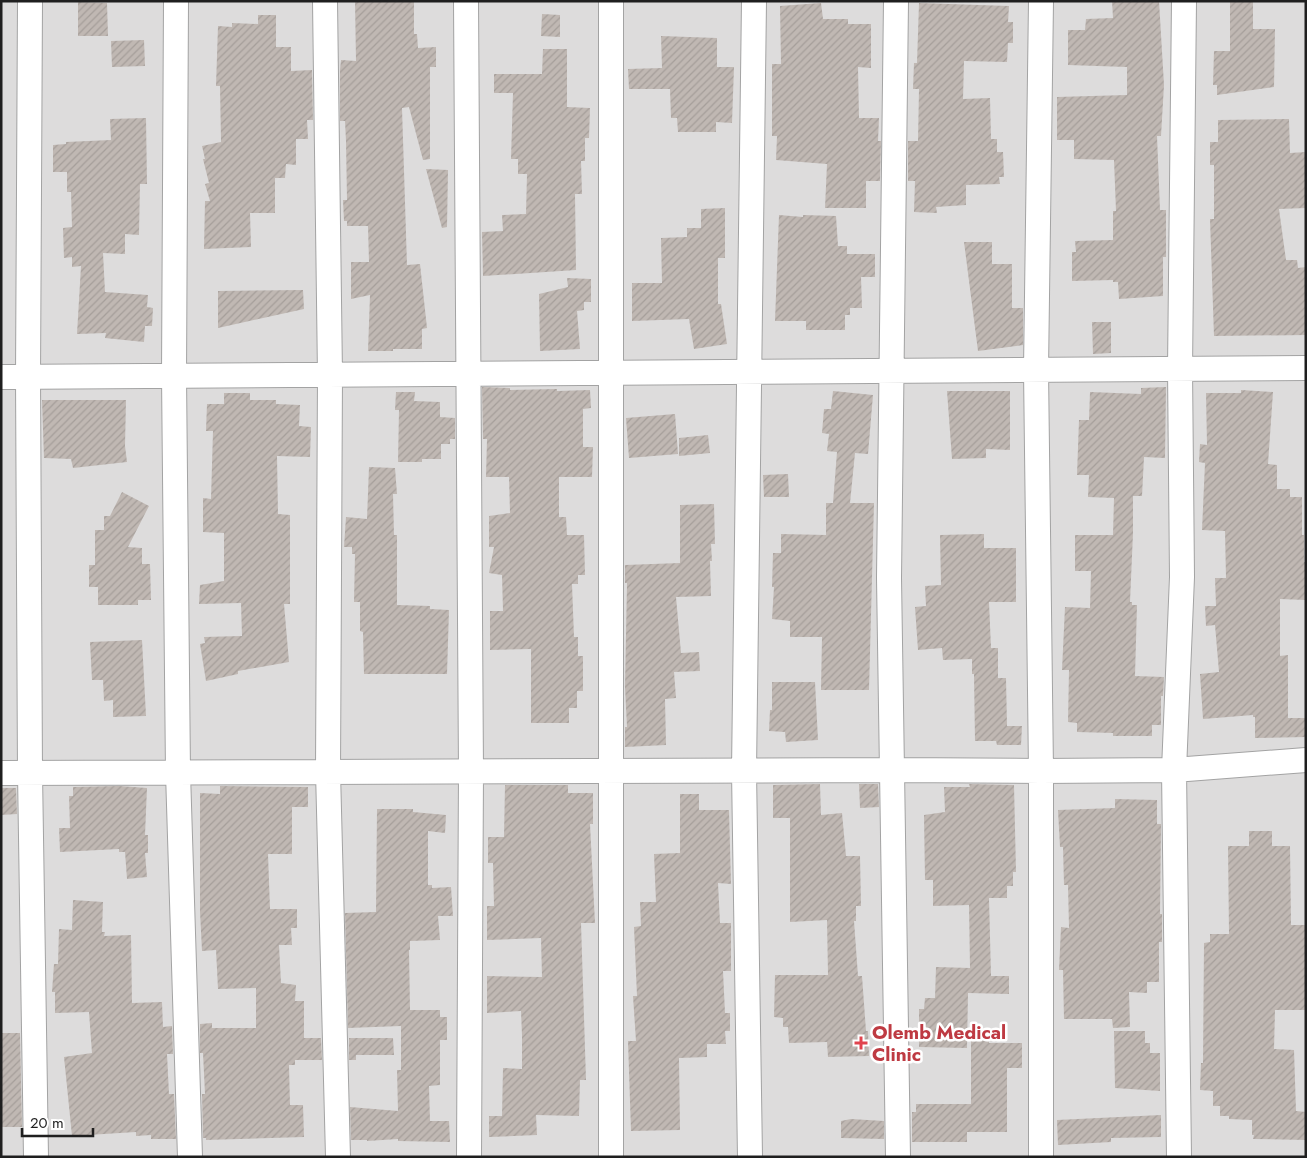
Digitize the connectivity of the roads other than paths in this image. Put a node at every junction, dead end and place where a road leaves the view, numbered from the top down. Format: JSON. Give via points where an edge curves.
{"nodes":[{"id":1,"x":30,"y":1,"type":"edge"},
{"id":2,"x":176,"y":1,"type":"edge"},
{"id":3,"x":325,"y":1,"type":"edge"},
{"id":4,"x":466,"y":1,"type":"edge"},
{"id":5,"x":611,"y":1,"type":"edge"},
{"id":6,"x":754,"y":1,"type":"edge"},
{"id":7,"x":896,"y":1,"type":"edge"},
{"id":8,"x":1041,"y":1,"type":"edge"},
{"id":9,"x":1184,"y":1,"type":"edge"},
{"id":10,"x":1306,"y":368,"type":"edge"},
{"id":11,"x":1180,"y":369,"type":"junction"},
{"id":12,"x":1036,"y":370,"type":"junction"},
{"id":13,"x":892,"y":371,"type":"junction"},
{"id":14,"x":749,"y":372,"type":"junction"},
{"id":15,"x":611,"y":373,"type":"junction"},
{"id":16,"x":468,"y":374,"type":"junction"},
{"id":17,"x":330,"y":375,"type":"junction"},
{"id":18,"x":174,"y":376,"type":"junction"},
{"id":19,"x":28,"y":377,"type":"junction"},
{"id":20,"x":1,"y":378,"type":"edge"},
{"id":21,"x":1306,"y":760,"type":"edge"},
{"id":22,"x":893,"y":770,"type":"junction"},
{"id":23,"x":1174,"y":770,"type":"junction"},
{"id":24,"x":744,"y":771,"type":"junction"},
{"id":25,"x":1041,"y":771,"type":"junction"},
{"id":26,"x":328,"y":772,"type":"junction"},
{"id":27,"x":471,"y":772,"type":"junction"},
{"id":28,"x":611,"y":772,"type":"junction"},
{"id":29,"x":1,"y":773,"type":"edge"},
{"id":30,"x":30,"y":773,"type":"junction"},
{"id":31,"x":178,"y":773,"type":"junction"},
{"id":32,"x":36,"y":1157,"type":"edge"},
{"id":33,"x":190,"y":1157,"type":"edge"},
{"id":34,"x":338,"y":1157,"type":"edge"},
{"id":35,"x":469,"y":1157,"type":"edge"},
{"id":36,"x":611,"y":1157,"type":"edge"},
{"id":37,"x":750,"y":1157,"type":"edge"},
{"id":38,"x":898,"y":1157,"type":"edge"},
{"id":39,"x":1041,"y":1157,"type":"edge"},
{"id":40,"x":1179,"y":1157,"type":"edge"}],
"edges":[{"from":1,"to":19,"type":"street"},
{"from":2,"to":18,"type":"street"},
{"from":3,"to":17,"type":"street"},
{"from":4,"to":16,"type":"street"},
{"from":5,"to":15,"type":"street"},
{"from":6,"to":14,"type":"street"},
{"from":7,"to":13,"type":"street"},
{"from":8,"to":12,"type":"street"},
{"from":9,"to":11,"type":"street"},
{"from":10,"to":11,"type":"street"},
{"from":11,"to":12,"type":"street"},
{"from":11,"to":23,"type":"street","via":[[1182,577]]},
{"from":12,"to":13,"type":"street"},
{"from":12,"to":25,"type":"street"},
{"from":13,"to":14,"type":"street"},
{"from":13,"to":22,"type":"street","via":[[889,578]]},
{"from":14,"to":15,"type":"street"},
{"from":14,"to":24,"type":"street"},
{"from":15,"to":16,"type":"street"},
{"from":15,"to":28,"type":"street"},
{"from":16,"to":17,"type":"street"},
{"from":16,"to":27,"type":"street"},
{"from":17,"to":18,"type":"street"},
{"from":17,"to":26,"type":"street"},
{"from":18,"to":19,"type":"street"},
{"from":18,"to":31,"type":"street"},
{"from":19,"to":20,"type":"street"},
{"from":19,"to":30,"type":"street"},
{"from":21,"to":23,"type":"street"},
{"from":22,"to":24,"type":"street"},
{"from":22,"to":25,"type":"street"},
{"from":22,"to":38,"type":"street"},
{"from":23,"to":25,"type":"street"},
{"from":23,"to":40,"type":"street"},
{"from":24,"to":28,"type":"street"},
{"from":24,"to":37,"type":"street"},
{"from":25,"to":39,"type":"street"},
{"from":26,"to":27,"type":"street"},
{"from":26,"to":31,"type":"street"},
{"from":26,"to":34,"type":"street"},
{"from":27,"to":28,"type":"street"},
{"from":27,"to":35,"type":"street"},
{"from":28,"to":36,"type":"street"},
{"from":29,"to":30,"type":"street"},
{"from":30,"to":31,"type":"street"},
{"from":30,"to":32,"type":"street"},
{"from":31,"to":33,"type":"street"}]}
